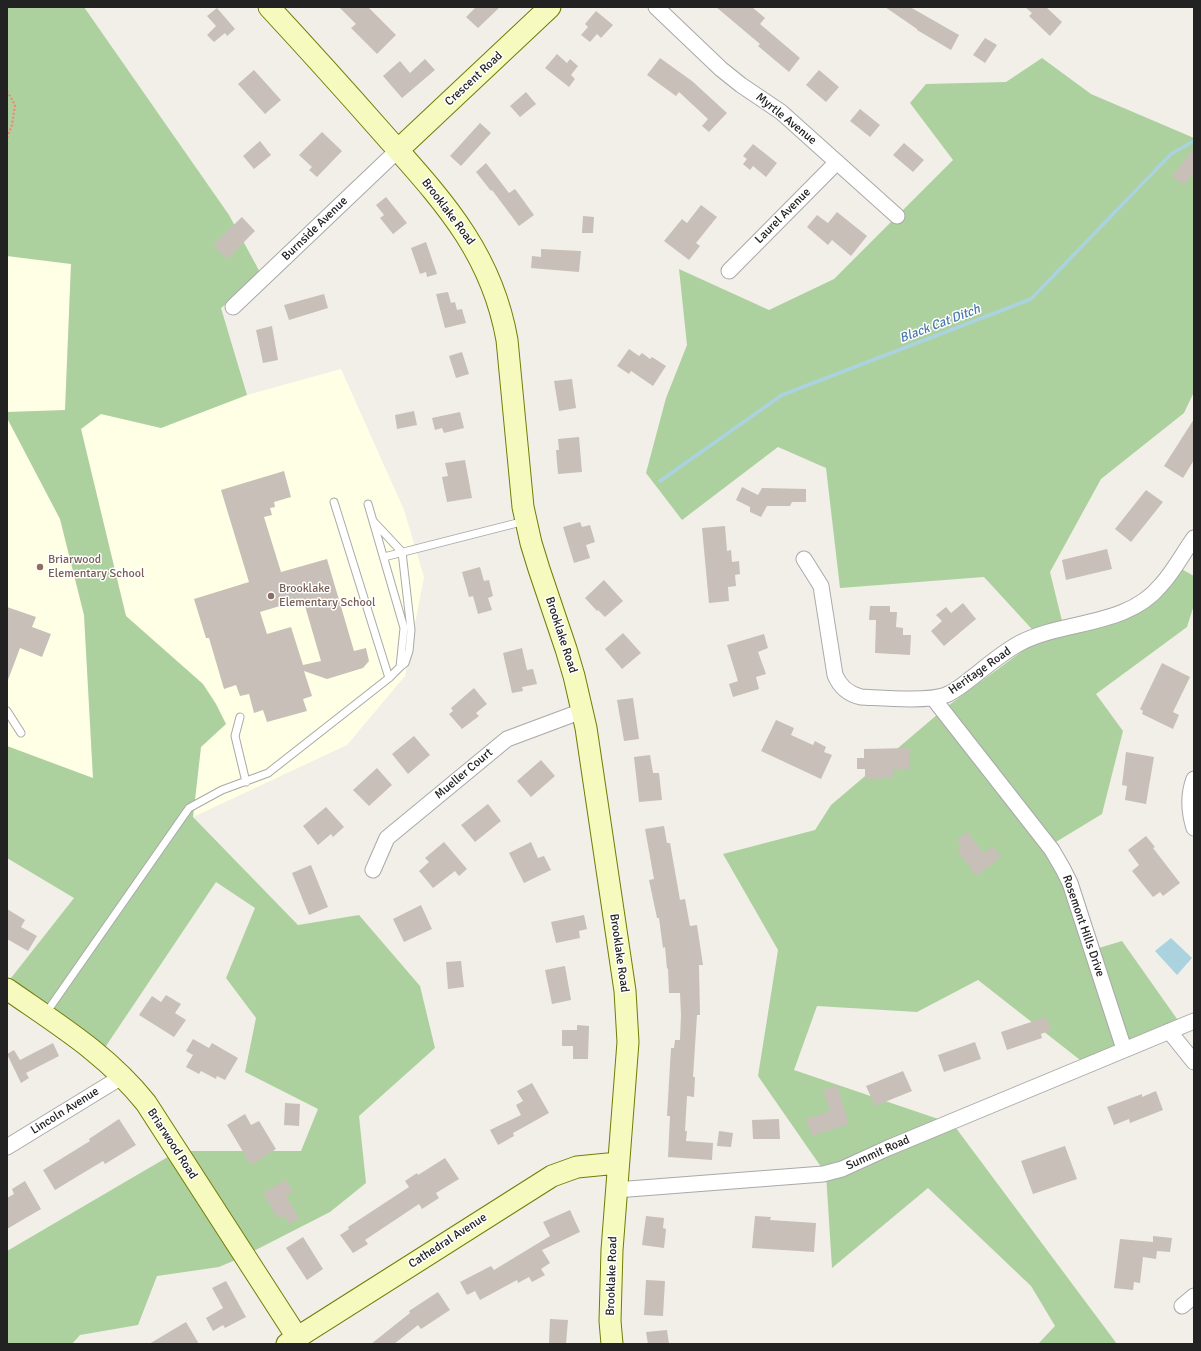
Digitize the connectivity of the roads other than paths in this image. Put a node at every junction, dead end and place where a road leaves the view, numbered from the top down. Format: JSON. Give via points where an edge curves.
{"nodes":[{"id":1,"x":269,"y":7,"type":"edge"},
{"id":2,"x":550,"y":7,"type":"edge"},
{"id":3,"x":656,"y":7,"type":"edge"},
{"id":4,"x":398,"y":150,"type":"junction"},
{"id":5,"x":837,"y":162,"type":"junction"},
{"id":6,"x":897,"y":216,"type":"dead end"},
{"id":7,"x":729,"y":271,"type":"dead end"},
{"id":8,"x":233,"y":307,"type":"dead end"},
{"id":9,"x":334,"y":502,"type":"dead end"},
{"id":10,"x":368,"y":504,"type":"dead end"},
{"id":11,"x":526,"y":521,"type":"junction"},
{"id":12,"x":374,"y":522,"type":"junction"},
{"id":13,"x":1194,"y":538,"type":"edge"},
{"id":14,"x":402,"y":552,"type":"junction"},
{"id":15,"x":384,"y":557,"type":"junction"},
{"id":16,"x":804,"y":559,"type":"dead end"},
{"id":17,"x":400,"y":667,"type":"junction"},
{"id":18,"x":389,"y":678,"type":"junction"},
{"id":19,"x":933,"y":698,"type":"junction"},
{"id":20,"x":7,"y":711,"type":"edge"},
{"id":21,"x":582,"y":711,"type":"junction"},
{"id":22,"x":240,"y":717,"type":"dead end"},
{"id":23,"x":21,"y":733,"type":"dead end"},
{"id":24,"x":1194,"y":779,"type":"edge"},
{"id":25,"x":246,"y":782,"type":"junction"},
{"id":26,"x":1194,"y":828,"type":"edge"},
{"id":27,"x":373,"y":870,"type":"dead end"},
{"id":28,"x":7,"y":989,"type":"edge"},
{"id":29,"x":45,"y":1015,"type":"junction"},
{"id":30,"x":1194,"y":1021,"type":"edge"},
{"id":31,"x":1169,"y":1031,"type":"junction"},
{"id":32,"x":1124,"y":1049,"type":"junction"},
{"id":33,"x":1194,"y":1062,"type":"edge"},
{"id":34,"x":123,"y":1076,"type":"junction"},
{"id":35,"x":7,"y":1147,"type":"edge"},
{"id":36,"x":618,"y":1163,"type":"junction"},
{"id":37,"x":616,"y":1190,"type":"junction"},
{"id":38,"x":1194,"y":1296,"type":"edge"},
{"id":39,"x":1182,"y":1306,"type":"dead end"},
{"id":40,"x":292,"y":1342,"type":"edge"},
{"id":41,"x":612,"y":1344,"type":"edge"}],
"edges":[{"from":1,"to":4,"type":"street","name":"Brooklake Road"},
{"from":2,"to":4,"type":"street","name":"Crescent Road"},
{"from":3,"to":5,"type":"street","name":"Myrtle Avenue","via":[[721,69],[781,112]]},
{"from":4,"to":8,"type":"street","name":"Burnside Avenue"},
{"from":4,"to":11,"type":"street","name":"Brooklake Road","via":[[463,229],[495,291],[507,340]]},
{"from":5,"to":6,"type":"street","name":"Myrtle Avenue"},
{"from":5,"to":7,"type":"street","name":"Laurel Avenue"},
{"from":9,"to":18,"type":"lane"},
{"from":10,"to":12,"type":"lane"},
{"from":11,"to":14,"type":"lane"},
{"from":11,"to":21,"type":"street","name":"Brooklake Road","via":[[574,676]]},
{"from":12,"to":14,"type":"lane"},
{"from":12,"to":15,"type":"lane"},
{"from":13,"to":19,"type":"street","name":"Heritage Road","via":[[1161,586],[1134,606],[1117,615],[1037,636],[1020,643],[958,688],[946,695]]},
{"from":14,"to":15,"type":"lane"},
{"from":14,"to":17,"type":"lane","via":[[411,630],[409,650],[405,663]]},
{"from":15,"to":17,"type":"lane","via":[[404,628]]},
{"from":16,"to":19,"type":"street","name":"Heritage Road","via":[[821,586],[835,674],[844,689],[861,697]]},
{"from":17,"to":18,"type":"lane"},
{"from":18,"to":25,"type":"lane","via":[[268,773]]},
{"from":19,"to":32,"type":"street","name":"Rosemont Hills Drive","via":[[1052,850],[1063,869],[1070,883]]},
{"from":20,"to":23,"type":"lane"},
{"from":21,"to":27,"type":"street","name":"Mueller Court","via":[[507,738],[387,838]]},
{"from":21,"to":36,"type":"street","name":"Brooklake Road","via":[[628,1023]]},
{"from":22,"to":25,"type":"lane","via":[[235,736]]},
{"from":24,"to":26,"type":"street","via":[[1190,799]]},
{"from":25,"to":29,"type":"lane","via":[[222,790],[189,808]]},
{"from":28,"to":29,"type":"street","name":"Briarwood Road"},
{"from":29,"to":34,"type":"street","name":"Briarwood Road"},
{"from":30,"to":31,"type":"street"},
{"from":31,"to":32,"type":"street"},
{"from":31,"to":33,"type":"street"},
{"from":32,"to":37,"type":"street","name":"Summit Road","via":[[842,1169],[823,1174]]},
{"from":34,"to":35,"type":"street","name":"Lincoln Avenue"},
{"from":34,"to":40,"type":"street","name":"Briarwood Road","via":[[146,1103]]},
{"from":36,"to":37,"type":"street","name":"Brooklake Road"},
{"from":36,"to":40,"type":"street","name":"Cathedral Avenue","via":[[577,1167],[546,1179]]},
{"from":37,"to":41,"type":"street","name":"Brooklake Road","via":[[610,1321]]},
{"from":38,"to":39,"type":"street"}]}
